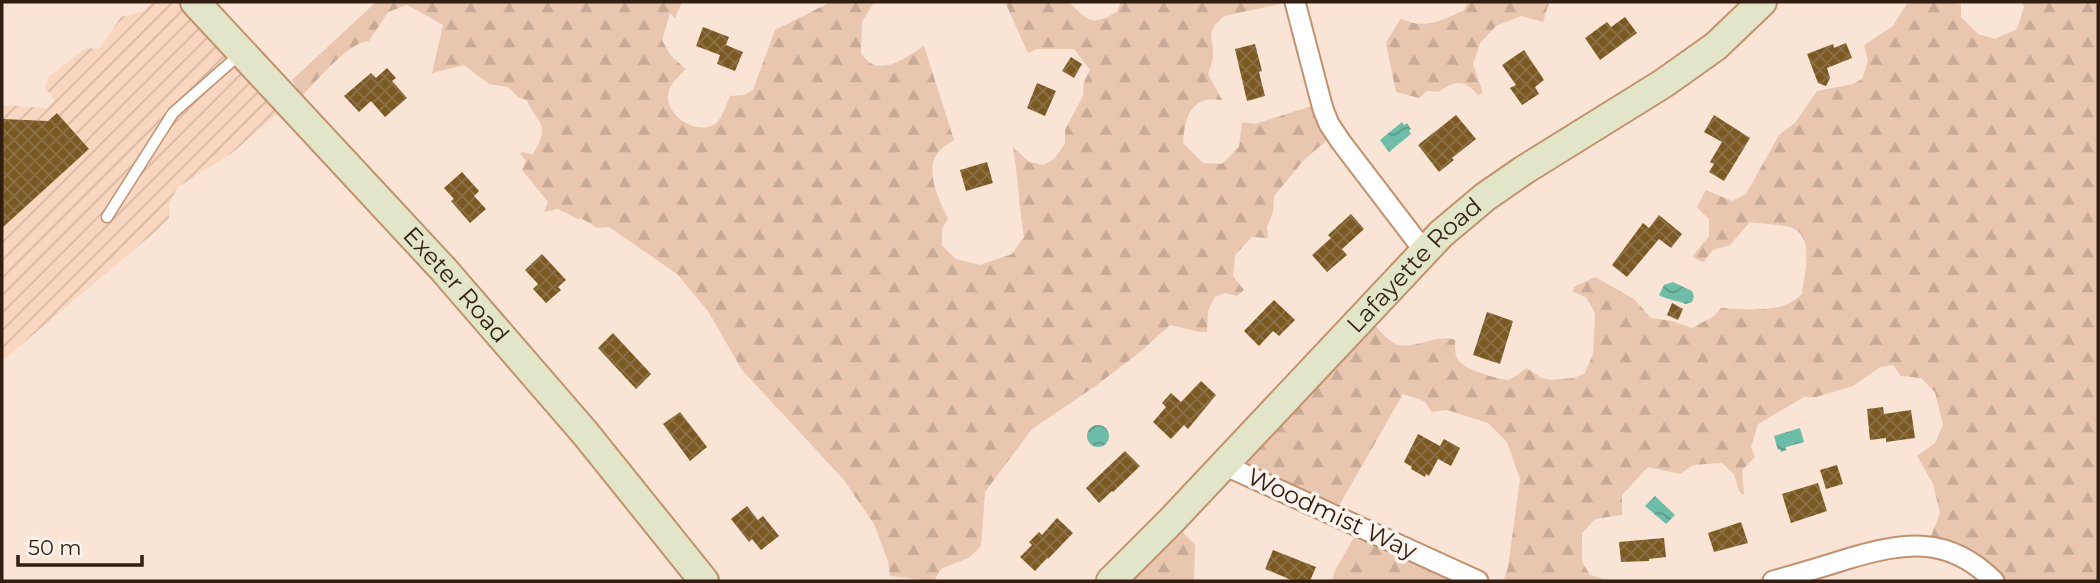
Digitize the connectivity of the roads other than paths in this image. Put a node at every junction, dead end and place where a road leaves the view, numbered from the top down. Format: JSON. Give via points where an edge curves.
{"nodes":[{"id":1,"x":195,"y":2,"type":"edge"},
{"id":2,"x":1295,"y":2,"type":"edge"},
{"id":3,"x":1762,"y":2,"type":"edge"},
{"id":4,"x":242,"y":52,"type":"junction"},
{"id":5,"x":107,"y":217,"type":"dead end"},
{"id":6,"x":1425,"y":252,"type":"junction"},
{"id":7,"x":1224,"y":465,"type":"junction"},
{"id":8,"x":704,"y":581,"type":"edge"},
{"id":9,"x":1111,"y":581,"type":"edge"},
{"id":10,"x":1478,"y":581,"type":"edge"},
{"id":11,"x":1773,"y":581,"type":"edge"},
{"id":12,"x":1994,"y":581,"type":"edge"}],
"edges":[{"from":1,"to":4,"type":"street","name":"Exeter Road"},
{"from":2,"to":6,"type":"street","via":[[1329,124]]},
{"from":3,"to":6,"type":"street","name":"Lafayette Road","via":[[1716,46],[1493,192]]},
{"from":4,"to":5,"type":"lane","via":[[173,113]]},
{"from":4,"to":8,"type":"street","name":"Exeter Road","via":[[444,270],[585,433]]},
{"from":6,"to":7,"type":"street","name":"Lafayette Road"},
{"from":7,"to":9,"type":"street","name":"Lafayette Road"},
{"from":7,"to":10,"type":"street","name":"Woodmist Way"},
{"from":11,"to":12,"type":"street","via":[[1876,551],[1914,545],[1952,553]]}]}
